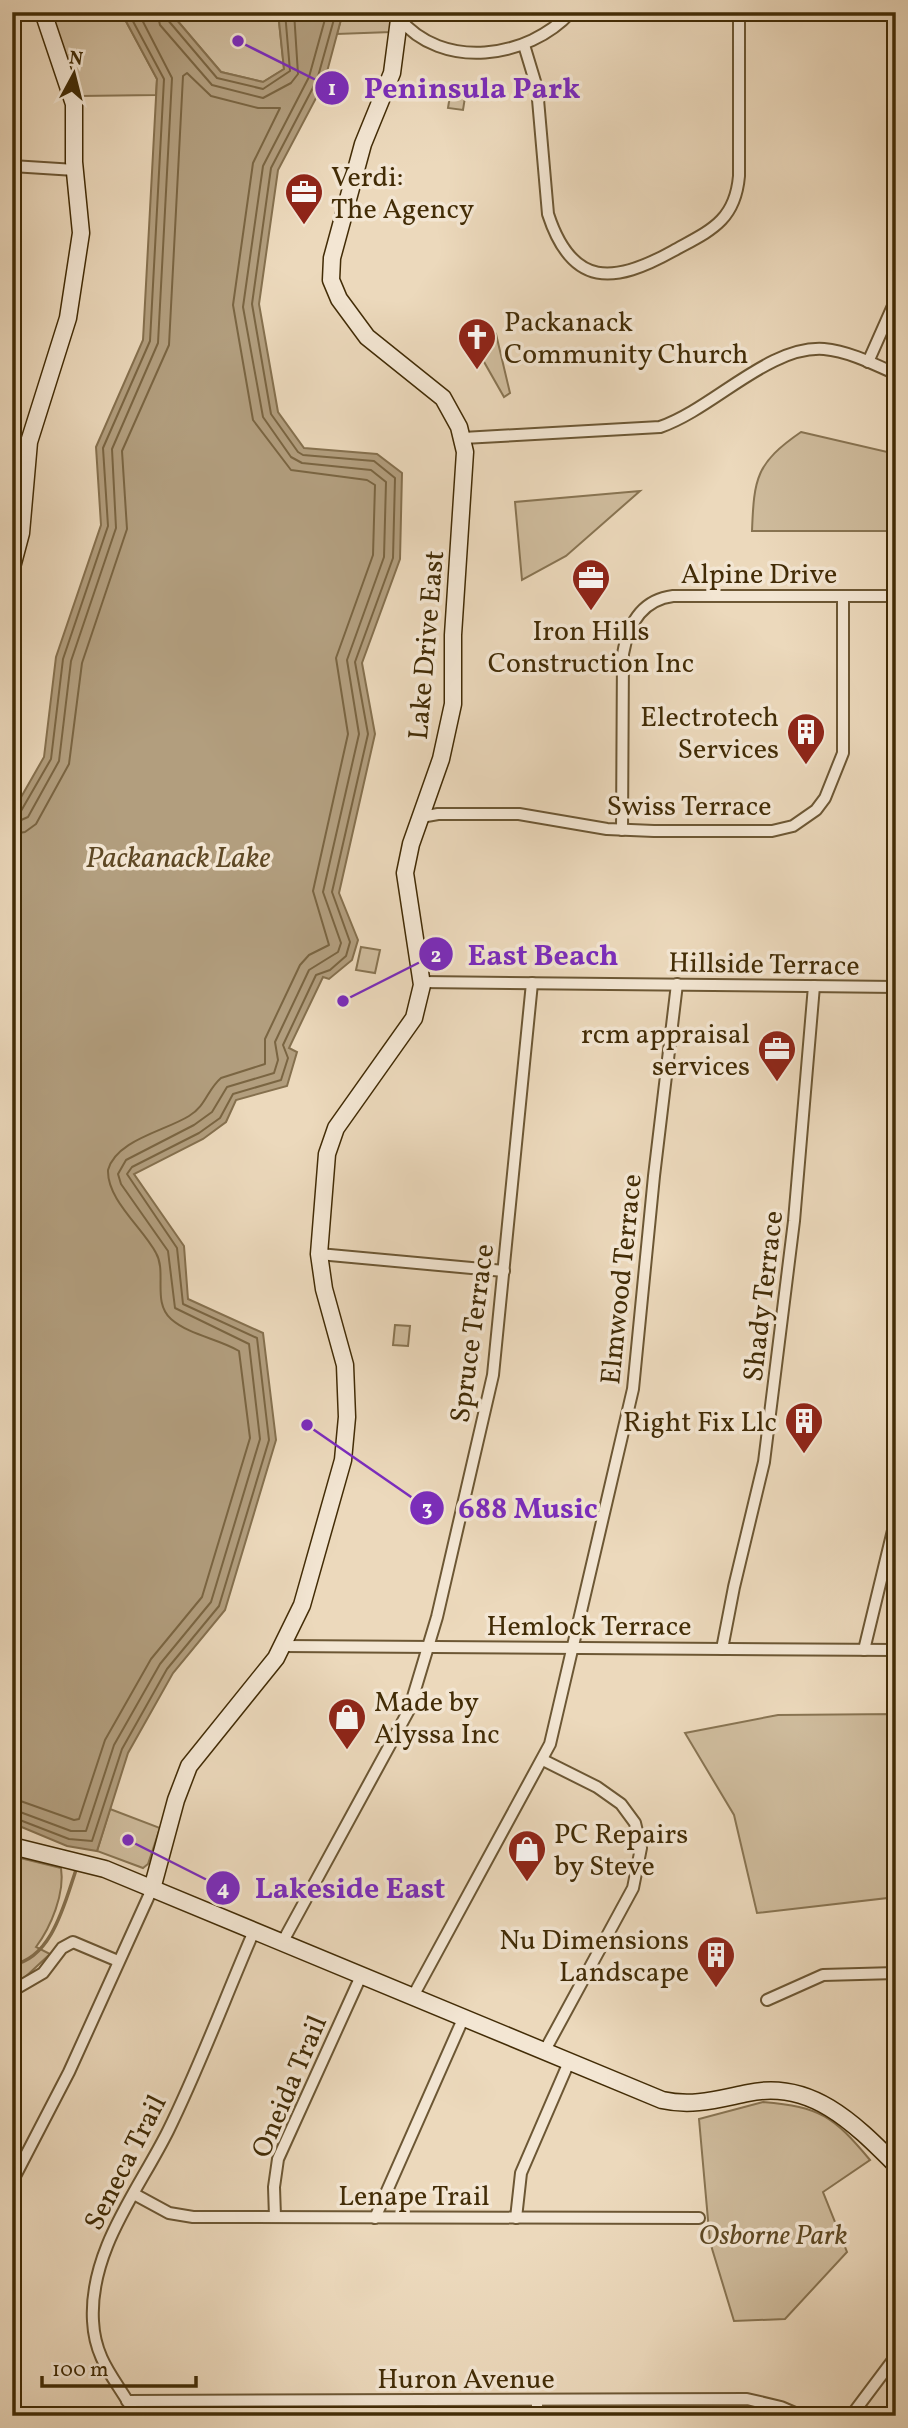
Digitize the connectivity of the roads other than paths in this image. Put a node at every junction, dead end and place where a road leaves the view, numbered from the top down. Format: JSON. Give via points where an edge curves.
{"nodes":[{"id":1,"x":43,"y":12,"type":"edge"},
{"id":2,"x":571,"y":12,"type":"edge"},
{"id":3,"x":739,"y":12,"type":"edge"},
{"id":4,"x":400,"y":15,"type":"edge"},
{"id":5,"x":524,"y":45,"type":"junction"},
{"id":6,"x":12,"y":166,"type":"edge"},
{"id":7,"x":75,"y":170,"type":"junction"},
{"id":8,"x":896,"y":299,"type":"edge"},
{"id":9,"x":868,"y":362,"type":"junction"},
{"id":10,"x":896,"y":374,"type":"edge"},
{"id":11,"x":463,"y":438,"type":"junction"},
{"id":12,"x":12,"y":567,"type":"edge"},
{"id":13,"x":843,"y":596,"type":"junction"},
{"id":14,"x":896,"y":596,"type":"edge"},
{"id":15,"x":421,"y":817,"type":"junction"},
{"id":16,"x":622,"y":830,"type":"junction"},
{"id":17,"x":421,"y":982,"type":"junction"},
{"id":18,"x":532,"y":983,"type":"junction"},
{"id":19,"x":677,"y":984,"type":"junction"},
{"id":20,"x":814,"y":986,"type":"junction"},
{"id":21,"x":896,"y":987,"type":"edge"},
{"id":22,"x":319,"y":1254,"type":"junction"},
{"id":23,"x":504,"y":1271,"type":"junction"},
{"id":24,"x":896,"y":1518,"type":"edge"},
{"id":25,"x":429,"y":1646,"type":"junction"},
{"id":26,"x":283,"y":1647,"type":"junction"},
{"id":27,"x":574,"y":1648,"type":"junction"},
{"id":28,"x":722,"y":1649,"type":"junction"},
{"id":29,"x":864,"y":1650,"type":"junction"},
{"id":30,"x":896,"y":1650,"type":"edge"},
{"id":31,"x":543,"y":1760,"type":"junction"},
{"id":32,"x":12,"y":1846,"type":"edge"},
{"id":33,"x":152,"y":1888,"type":"junction"},
{"id":34,"x":254,"y":1931,"type":"junction"},
{"id":35,"x":282,"y":1943,"type":"junction"},
{"id":36,"x":118,"y":1961,"type":"junction"},
{"id":37,"x":896,"y":1973,"type":"edge"},
{"id":38,"x":360,"y":1976,"type":"junction"},
{"id":39,"x":12,"y":1991,"type":"edge"},
{"id":40,"x":412,"y":1998,"type":"junction"},
{"id":41,"x":767,"y":2000,"type":"dead end"},
{"id":42,"x":463,"y":2019,"type":"junction"},
{"id":43,"x":544,"y":2052,"type":"junction"},
{"id":44,"x":569,"y":2062,"type":"junction"},
{"id":45,"x":896,"y":2165,"type":"edge"},
{"id":46,"x":12,"y":2182,"type":"edge"},
{"id":47,"x":134,"y":2194,"type":"junction"},
{"id":48,"x":275,"y":2217,"type":"junction"},
{"id":49,"x":374,"y":2218,"type":"junction"},
{"id":50,"x":516,"y":2218,"type":"junction"},
{"id":51,"x":699,"y":2218,"type":"dead end"},
{"id":52,"x":896,"y":2356,"type":"edge"},
{"id":53,"x":537,"y":2400,"type":"junction"},
{"id":54,"x":127,"y":2402,"type":"junction"},
{"id":55,"x":136,"y":2416,"type":"edge"},
{"id":56,"x":537,"y":2416,"type":"edge"},
{"id":57,"x":802,"y":2416,"type":"edge"},
{"id":58,"x":851,"y":2416,"type":"edge"}],
"edges":[{"from":1,"to":7,"type":"street","via":[[74,104]]},
{"from":2,"to":5,"type":"street","via":[[553,29]]},
{"from":3,"to":5,"type":"street","via":[[740,176],[735,201],[713,228],[644,267],[619,275],[602,274],[578,263],[553,229],[537,88]]},
{"from":4,"to":5,"type":"street","via":[[417,37],[460,52]]},
{"from":4,"to":11,"type":"street","name":"Lake Drive East","via":[[392,73],[362,144],[332,258],[331,280],[367,337],[443,398]]},
{"from":6,"to":7,"type":"street"},
{"from":7,"to":12,"type":"street","via":[[81,233],[75,288],[29,442],[21,533]]},
{"from":8,"to":9,"type":"street"},
{"from":9,"to":10,"type":"street"},
{"from":9,"to":11,"type":"street","via":[[832,350],[794,352],[691,414],[660,427]]},
{"from":11,"to":15,"type":"street","name":"Lake Drive East","via":[[466,467],[453,635],[453,704],[445,747]]},
{"from":13,"to":14,"type":"street","name":"Alpine Drive"},
{"from":13,"to":16,"type":"street","name":"Swiss Terrace","via":[[843,753],[833,784],[816,810],[781,830]]},
{"from":13,"to":16,"type":"street","name":"Alpine Drive","via":[[673,596],[643,608],[629,628],[623,654]]},
{"from":15,"to":16,"type":"street","name":"Swiss Terrace","via":[[519,814]]},
{"from":15,"to":17,"type":"street","name":"Lake Drive East","via":[[405,873]]},
{"from":17,"to":18,"type":"street","name":"Hillside Terrace"},
{"from":17,"to":22,"type":"street","name":"Lake Drive East","via":[[414,1018],[331,1141]]},
{"from":18,"to":19,"type":"street","name":"Hillside Terrace"},
{"from":18,"to":23,"type":"street","name":"Spruce Terrace"},
{"from":19,"to":20,"type":"street","name":"Hillside Terrace"},
{"from":19,"to":27,"type":"street","name":"Elmwood Terrace","via":[[633,1389]]},
{"from":20,"to":21,"type":"street","name":"Hillside Terrace"},
{"from":20,"to":28,"type":"street","name":"Shady Terrace","via":[[794,1221],[764,1462]]},
{"from":22,"to":23,"type":"street"},
{"from":22,"to":26,"type":"street","name":"Lake Drive East","via":[[345,1366],[345,1443],[302,1605]]},
{"from":23,"to":25,"type":"street","name":"Spruce Terrace","via":[[492,1384]]},
{"from":24,"to":29,"type":"street"},
{"from":25,"to":26,"type":"street","name":"Hemlock Terrace"},
{"from":25,"to":27,"type":"street","name":"Hemlock Terrace"},
{"from":25,"to":35,"type":"street","name":"Spruce Terrace","via":[[409,1710]]},
{"from":26,"to":33,"type":"street","name":"Lake Drive East","via":[[189,1766]]},
{"from":27,"to":28,"type":"street","name":"Hemlock Terrace"},
{"from":27,"to":31,"type":"street","name":"Elmwood Terrace"},
{"from":28,"to":29,"type":"street","name":"Hemlock Terrace"},
{"from":29,"to":30,"type":"street","name":"Hemlock Terrace"},
{"from":31,"to":40,"type":"street","name":"Elmwood Terrace"},
{"from":31,"to":43,"type":"street","via":[[621,1804],[635,1823],[641,1848],[634,1888]]},
{"from":32,"to":33,"type":"street","via":[[105,1869]]},
{"from":33,"to":34,"type":"street"},
{"from":33,"to":36,"type":"street"},
{"from":34,"to":35,"type":"street"},
{"from":34,"to":47,"type":"street","name":"Seneca Trail","via":[[168,2131]]},
{"from":35,"to":38,"type":"street"},
{"from":36,"to":39,"type":"street","via":[[73,1942],[62,1948],[43,1973]]},
{"from":36,"to":46,"type":"street"},
{"from":37,"to":41,"type":"street","via":[[823,1975]]},
{"from":38,"to":40,"type":"street"},
{"from":38,"to":48,"type":"street","name":"Oneida Trail","via":[[278,2159]]},
{"from":40,"to":42,"type":"street"},
{"from":42,"to":43,"type":"street"},
{"from":42,"to":49,"type":"street"},
{"from":43,"to":44,"type":"street"},
{"from":44,"to":45,"type":"street","via":[[680,2104],[771,2090],[808,2096],[848,2119]]},
{"from":44,"to":50,"type":"street","via":[[521,2173]]},
{"from":47,"to":48,"type":"street","name":"Lenape Trail","via":[[155,2208],[183,2216]]},
{"from":47,"to":54,"type":"street","name":"Seneca Trail","via":[[105,2249],[93,2304],[99,2352]]},
{"from":48,"to":49,"type":"street","name":"Lenape Trail"},
{"from":49,"to":50,"type":"street","name":"Lenape Trail"},
{"from":50,"to":51,"type":"street","name":"Lenape Trail"},
{"from":52,"to":58,"type":"street"},
{"from":53,"to":54,"type":"street","name":"Huron Avenue"},
{"from":53,"to":56,"type":"street"},
{"from":53,"to":57,"type":"street","name":"Huron Avenue","via":[[747,2399]]},
{"from":54,"to":55,"type":"street","name":"Seneca Trail"}]}
